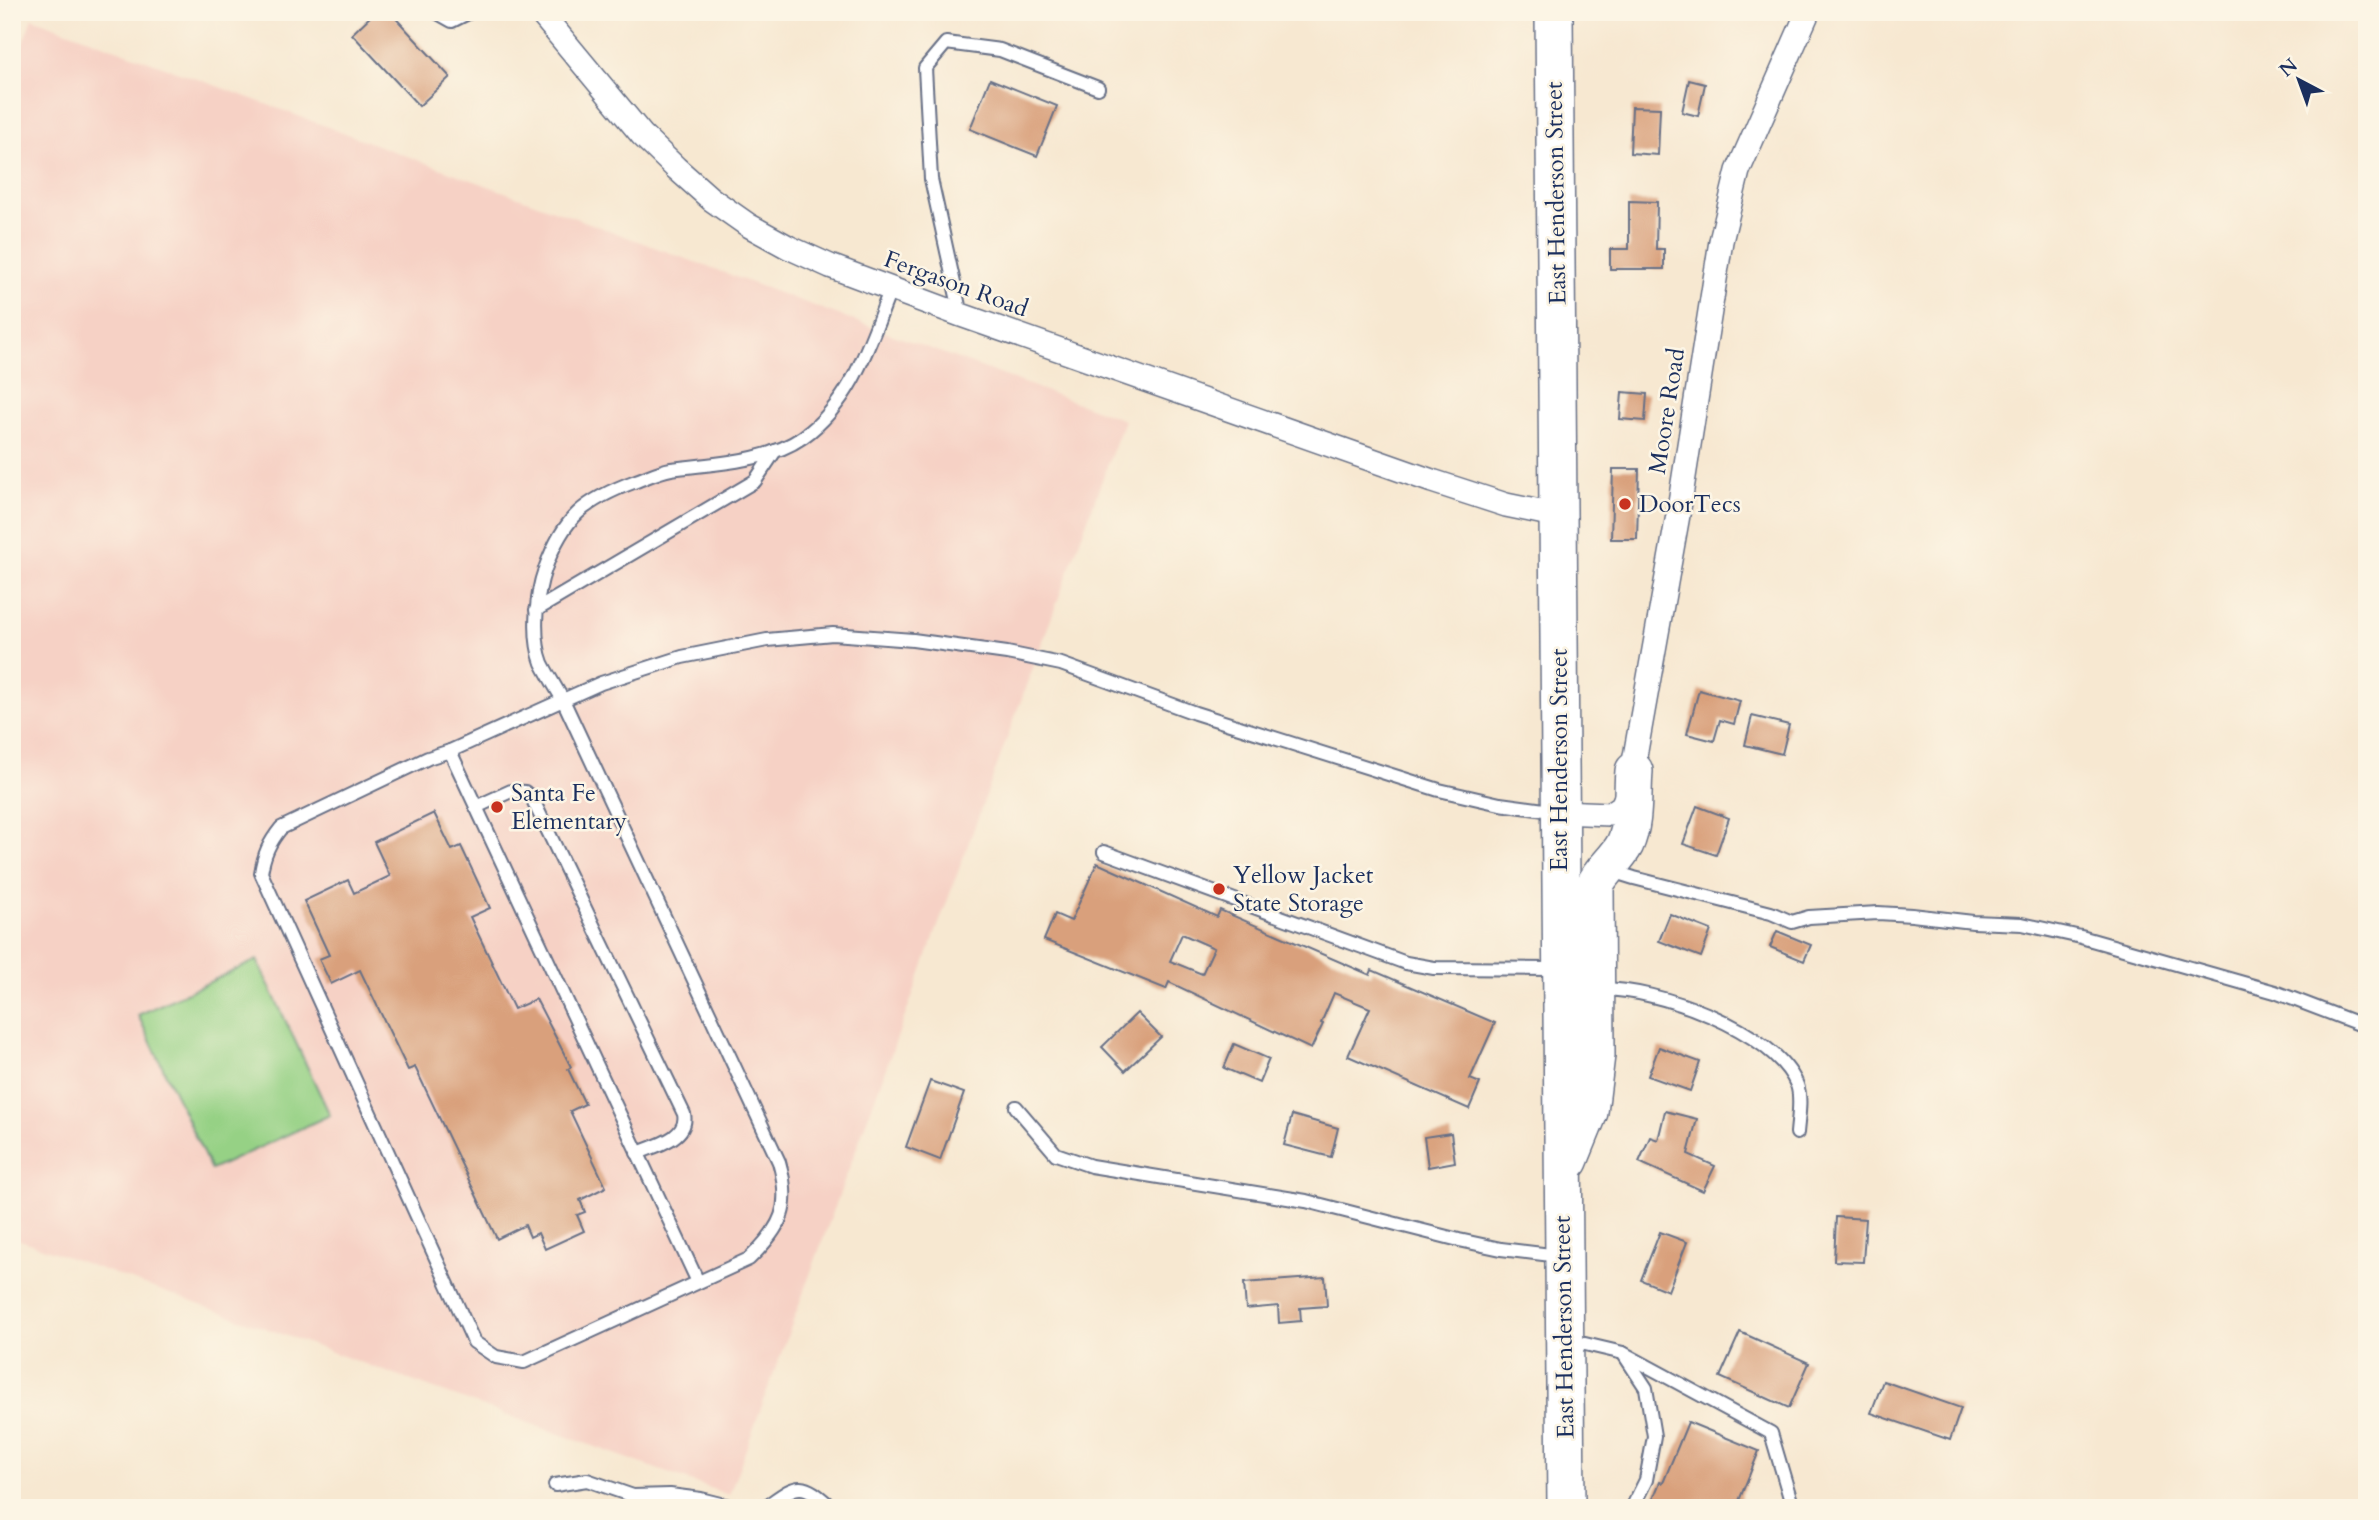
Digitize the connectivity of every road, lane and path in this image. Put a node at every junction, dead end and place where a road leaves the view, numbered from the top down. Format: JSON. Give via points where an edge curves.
{"nodes":[{"id":1,"x":436,"y":12,"type":"edge"},
{"id":2,"x":470,"y":12,"type":"edge"},
{"id":3,"x":540,"y":12,"type":"edge"},
{"id":4,"x":1554,"y":12,"type":"edge"},
{"id":5,"x":1808,"y":12,"type":"edge"},
{"id":6,"x":1098,"y":88,"type":"dead end"},
{"id":7,"x":891,"y":289,"type":"junction"},
{"id":8,"x":961,"y":315,"type":"junction"},
{"id":9,"x":775,"y":451,"type":"junction"},
{"id":10,"x":1559,"y":516,"type":"junction"},
{"id":11,"x":536,"y":610,"type":"junction"},
{"id":12,"x":563,"y":699,"type":"junction"},
{"id":13,"x":450,"y":751,"type":"junction"},
{"id":14,"x":1634,"y":771,"type":"junction"},
{"id":15,"x":476,"y":807,"type":"junction"},
{"id":16,"x":1559,"y":813,"type":"junction"},
{"id":17,"x":1104,"y":852,"type":"dead end"},
{"id":18,"x":1609,"y":865,"type":"junction"},
{"id":19,"x":1575,"y":985,"type":"junction"},
{"id":20,"x":2367,"y":1027,"type":"edge"},
{"id":21,"x":1016,"y":1107,"type":"dead end"},
{"id":22,"x":1797,"y":1133,"type":"dead end"},
{"id":23,"x":638,"y":1153,"type":"junction"},
{"id":24,"x":1563,"y":1256,"type":"junction"},
{"id":25,"x":698,"y":1282,"type":"junction"},
{"id":26,"x":1564,"y":1339,"type":"junction"},
{"id":27,"x":1623,"y":1353,"type":"junction"},
{"id":28,"x":555,"y":1485,"type":"dead end"},
{"id":29,"x":737,"y":1508,"type":"edge"},
{"id":30,"x":760,"y":1508,"type":"edge"},
{"id":31,"x":832,"y":1508,"type":"edge"},
{"id":32,"x":1566,"y":1508,"type":"edge"},
{"id":33,"x":1632,"y":1508,"type":"edge"},
{"id":34,"x":1793,"y":1508,"type":"edge"}],
"edges":[{"from":1,"to":2,"type":"lane","via":[[452,20]]},
{"from":3,"to":7,"type":"street","name":"Fergason Road","via":[[642,135],[711,199],[788,247]]},
{"from":4,"to":10,"type":"main road","name":"East Henderson Street"},
{"from":5,"to":14,"type":"street","name":"Moore Road","via":[[1738,171],[1721,241]]},
{"from":6,"to":8,"type":"lane","via":[[1000,50],[946,43],[925,68],[931,178]]},
{"from":7,"to":8,"type":"street","name":"Fergason Road"},
{"from":7,"to":9,"type":"lane","via":[[859,369],[835,408],[803,437]]},
{"from":8,"to":10,"type":"street","name":"Fergason Road","via":[[1432,481]]},
{"from":9,"to":11,"type":"lane","via":[[755,481]]},
{"from":9,"to":11,"type":"lane","via":[[666,470],[607,492],[576,512],[552,548]]},
{"from":10,"to":16,"type":"main road","name":"East Henderson Street"},
{"from":11,"to":12,"type":"lane","via":[[541,661]]},
{"from":12,"to":13,"type":"lane"},
{"from":12,"to":16,"type":"lane","via":[[682,657],[767,640],[833,634],[913,640],[1062,664],[1195,713],[1439,790]]},
{"from":12,"to":25,"type":"lane","via":[[784,1180],[786,1200],[774,1233],[749,1259]]},
{"from":13,"to":15,"type":"lane"},
{"from":13,"to":25,"type":"lane","via":[[281,828],[270,841],[261,873],[474,1342],[496,1357],[524,1362]]},
{"from":14,"to":16,"type":"street","name":"Moore Road","via":[[1622,806],[1611,814]]},
{"from":14,"to":18,"type":"main road","via":[[1625,843]]},
{"from":15,"to":23,"type":"lane"},
{"from":15,"to":23,"type":"lane","via":[[511,791],[526,792],[532,799],[684,1114],[678,1134]]},
{"from":16,"to":19,"type":"main road","name":"East Henderson Street"},
{"from":17,"to":19,"type":"lane","via":[[1406,963]]},
{"from":18,"to":19,"type":"main road","via":[[1595,885]]},
{"from":18,"to":20,"type":"lane","via":[[1634,878],[1792,922],[1878,913],[2022,924],[2275,992]]},
{"from":19,"to":22,"type":"lane","via":[[1673,1000],[1763,1044],[1798,1086]]},
{"from":19,"to":24,"type":"main road","name":"East Henderson Street","via":[[1562,1179]]},
{"from":21,"to":24,"type":"lane","via":[[1056,1154],[1091,1166],[1306,1201],[1501,1249]]},
{"from":23,"to":25,"type":"lane"},
{"from":24,"to":26,"type":"main road","name":"East Henderson Street"},
{"from":26,"to":27,"type":"lane"},
{"from":26,"to":32,"type":"main road","name":"East Henderson Street"},
{"from":27,"to":33,"type":"lane","via":[[1646,1388],[1654,1436],[1646,1480]]},
{"from":27,"to":34,"type":"lane","via":[[1771,1433]]},
{"from":28,"to":29,"type":"lane","via":[[587,1480],[634,1496],[670,1495]]},
{"from":30,"to":31,"type":"lane","via":[[794,1487],[807,1488]]}]}
